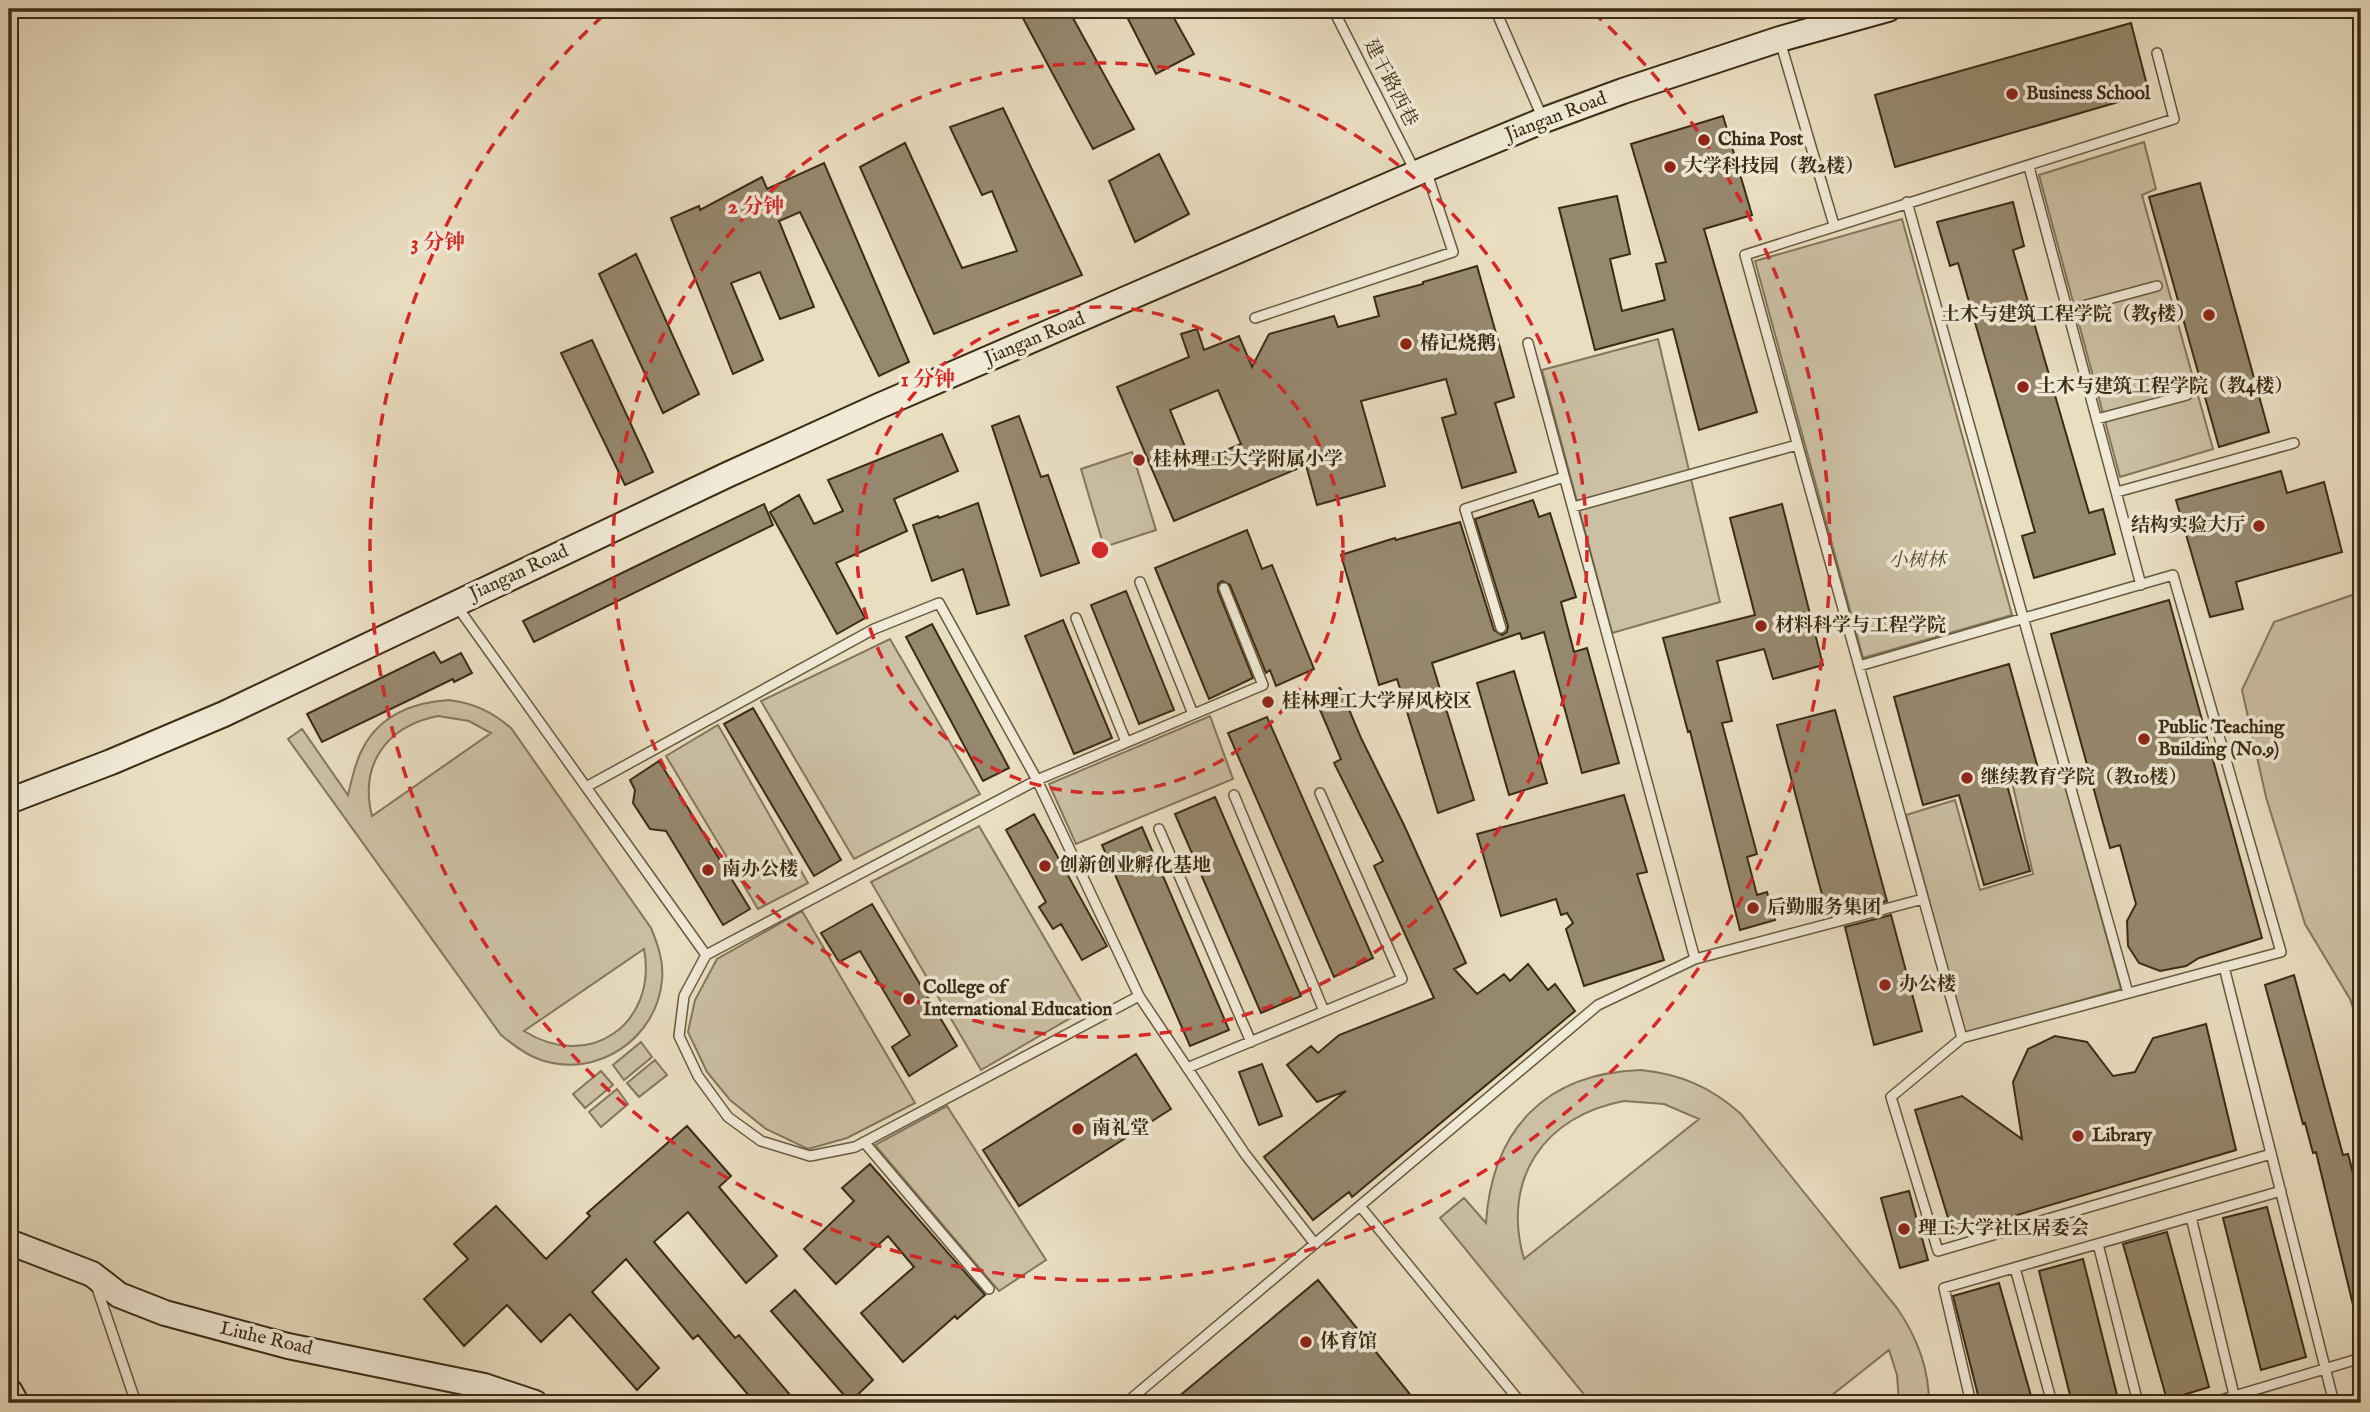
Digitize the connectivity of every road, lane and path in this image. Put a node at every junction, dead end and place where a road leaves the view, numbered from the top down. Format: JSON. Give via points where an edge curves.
{"nodes":[{"id":1,"x":1333,"y":9,"type":"edge"},
{"id":2,"x":1495,"y":9,"type":"edge"},
{"id":3,"x":1888,"y":9,"type":"edge"},
{"id":4,"x":1780,"y":39,"type":"junction"},
{"id":5,"x":2157,"y":53,"type":"dead end"},
{"id":6,"x":1544,"y":120,"type":"junction"},
{"id":7,"x":2029,"y":166,"type":"junction"},
{"id":8,"x":1421,"y":171,"type":"junction"},
{"id":9,"x":1907,"y":202,"type":"junction"},
{"id":10,"x":1834,"y":225,"type":"junction"},
{"id":11,"x":2157,"y":286,"type":"dead end"},
{"id":12,"x":2067,"y":310,"type":"junction"},
{"id":13,"x":1255,"y":317,"type":"dead end"},
{"id":14,"x":1528,"y":343,"type":"dead end"},
{"id":15,"x":2187,"y":395,"type":"dead end"},
{"id":16,"x":2097,"y":419,"type":"junction"},
{"id":17,"x":2294,"y":443,"type":"dead end"},
{"id":18,"x":1797,"y":445,"type":"junction"},
{"id":19,"x":1564,"y":477,"type":"junction"},
{"id":20,"x":2117,"y":492,"type":"junction"},
{"id":21,"x":1573,"y":507,"type":"junction"},
{"id":22,"x":1140,"y":582,"type":"dead end"},
{"id":23,"x":2141,"y":585,"type":"junction"},
{"id":24,"x":1224,"y":588,"type":"dead end"},
{"id":25,"x":455,"y":603,"type":"junction"},
{"id":26,"x":1076,"y":618,"type":"dead end"},
{"id":27,"x":2024,"y":619,"type":"junction"},
{"id":28,"x":1501,"y":628,"type":"dead end"},
{"id":29,"x":1859,"y":666,"type":"junction"},
{"id":30,"x":1193,"y":714,"type":"junction"},
{"id":31,"x":1126,"y":742,"type":"junction"},
{"id":32,"x":1037,"y":780,"type":"junction"},
{"id":33,"x":586,"y":787,"type":"junction"},
{"id":34,"x":1320,"y":793,"type":"dead end"},
{"id":35,"x":1234,"y":795,"type":"dead end"},
{"id":36,"x":9,"y":801,"type":"edge"},
{"id":37,"x":1159,"y":829,"type":"dead end"},
{"id":38,"x":1923,"y":899,"type":"junction"},
{"id":39,"x":706,"y":955,"type":"junction"},
{"id":40,"x":1695,"y":959,"type":"junction"},
{"id":41,"x":2224,"y":967,"type":"junction"},
{"id":42,"x":2128,"y":993,"type":"junction"},
{"id":43,"x":1139,"y":996,"type":"junction"},
{"id":44,"x":1324,"y":1011,"type":"junction"},
{"id":45,"x":1962,"y":1038,"type":"junction"},
{"id":46,"x":1251,"y":1042,"type":"junction"},
{"id":47,"x":1187,"y":1068,"type":"junction"},
{"id":48,"x":864,"y":1142,"type":"junction"},
{"id":49,"x":2271,"y":1154,"type":"junction"},
{"id":50,"x":2281,"y":1191,"type":"junction"},
{"id":51,"x":1360,"y":1206,"type":"junction"},
{"id":52,"x":2191,"y":1217,"type":"junction"},
{"id":53,"x":9,"y":1242,"type":"edge"},
{"id":54,"x":1315,"y":1244,"type":"junction"},
{"id":55,"x":2098,"y":1244,"type":"junction"},
{"id":56,"x":2015,"y":1268,"type":"junction"},
{"id":57,"x":92,"y":1274,"type":"junction"},
{"id":58,"x":989,"y":1289,"type":"dead end"},
{"id":59,"x":2361,"y":1358,"type":"edge"},
{"id":60,"x":2325,"y":1369,"type":"junction"},
{"id":61,"x":9,"y":1392,"type":"edge"},
{"id":62,"x":2235,"y":1400,"type":"edge"},
{"id":63,"x":15,"y":1403,"type":"edge"},
{"id":64,"x":136,"y":1403,"type":"edge"},
{"id":65,"x":535,"y":1403,"type":"edge"},
{"id":66,"x":1126,"y":1403,"type":"edge"},
{"id":67,"x":1521,"y":1403,"type":"edge"},
{"id":68,"x":1971,"y":1403,"type":"edge"},
{"id":69,"x":2052,"y":1403,"type":"edge"},
{"id":70,"x":2138,"y":1403,"type":"edge"},
{"id":71,"x":2211,"y":1403,"type":"edge"},
{"id":72,"x":2334,"y":1403,"type":"edge"}],
"edges":[{"from":1,"to":8,"type":"lane","name":"建干路西巷"},
{"from":2,"to":6,"type":"lane"},
{"from":3,"to":4,"type":"main road","name":"Jiangan Road"},
{"from":4,"to":6,"type":"main road","name":"Jiangan Road"},
{"from":4,"to":10,"type":"lane"},
{"from":5,"to":7,"type":"lane","via":[[2174,119]]},
{"from":6,"to":8,"type":"main road","name":"Jiangan Road"},
{"from":7,"to":9,"type":"lane"},
{"from":7,"to":12,"type":"lane"},
{"from":8,"to":13,"type":"lane","name":"建干路西巷","via":[[1453,252]]},
{"from":8,"to":25,"type":"main road","name":"Jiangan Road","via":[[879,406]]},
{"from":9,"to":10,"type":"lane"},
{"from":9,"to":27,"type":"lane"},
{"from":10,"to":18,"type":"lane","via":[[1745,255]]},
{"from":11,"to":12,"type":"lane"},
{"from":12,"to":16,"type":"lane"},
{"from":14,"to":19,"type":"lane"},
{"from":15,"to":16,"type":"lane"},
{"from":16,"to":20,"type":"lane"},
{"from":17,"to":20,"type":"lane"},
{"from":18,"to":21,"type":"lane"},
{"from":18,"to":29,"type":"lane"},
{"from":19,"to":21,"type":"lane"},
{"from":19,"to":28,"type":"lane","via":[[1465,509]]},
{"from":20,"to":23,"type":"lane"},
{"from":21,"to":40,"type":"lane"},
{"from":22,"to":30,"type":"lane"},
{"from":23,"to":27,"type":"lane"},
{"from":23,"to":41,"type":"lane","via":[[2173,575],[2281,952]]},
{"from":24,"to":30,"type":"lane","via":[[1263,685]]},
{"from":25,"to":33,"type":"lane"},
{"from":25,"to":36,"type":"main road","name":"Jiangan Road","via":[[224,715]]},
{"from":26,"to":31,"type":"lane"},
{"from":27,"to":29,"type":"lane"},
{"from":27,"to":42,"type":"lane"},
{"from":29,"to":38,"type":"lane"},
{"from":30,"to":31,"type":"lane"},
{"from":31,"to":32,"type":"lane"},
{"from":32,"to":33,"type":"lane","via":[[939,603],[874,629]]},
{"from":32,"to":39,"type":"lane"},
{"from":32,"to":43,"type":"lane"},
{"from":33,"to":39,"type":"lane"},
{"from":34,"to":44,"type":"lane","via":[[1402,979]]},
{"from":35,"to":44,"type":"lane"},
{"from":37,"to":46,"type":"lane"},
{"from":38,"to":40,"type":"lane"},
{"from":38,"to":45,"type":"lane"},
{"from":39,"to":48,"type":"lane","via":[[684,996],[678,1036],[698,1076],[728,1116],[761,1141],[810,1156]]},
{"from":40,"to":51,"type":"lane","via":[[1598,1005]]},
{"from":41,"to":42,"type":"lane"},
{"from":41,"to":49,"type":"lane"},
{"from":42,"to":45,"type":"lane"},
{"from":43,"to":47,"type":"lane"},
{"from":43,"to":48,"type":"lane"},
{"from":44,"to":46,"type":"lane"},
{"from":45,"to":49,"type":"lane","via":[[1891,1097],[1938,1251]]},
{"from":46,"to":47,"type":"lane"},
{"from":47,"to":54,"type":"lane","via":[[1245,1154]]},
{"from":48,"to":58,"type":"lane"},
{"from":49,"to":50,"type":"lane"},
{"from":50,"to":52,"type":"lane"},
{"from":50,"to":60,"type":"lane"},
{"from":51,"to":54,"type":"lane"},
{"from":51,"to":67,"type":"lane"},
{"from":52,"to":55,"type":"lane"},
{"from":52,"to":62,"type":"lane"},
{"from":53,"to":57,"type":"main road","name":"Liuhe Road"},
{"from":54,"to":66,"type":"lane"},
{"from":55,"to":56,"type":"lane"},
{"from":55,"to":70,"type":"lane"},
{"from":56,"to":68,"type":"lane","via":[[1944,1288]]},
{"from":56,"to":69,"type":"lane"},
{"from":57,"to":64,"type":"lane"},
{"from":57,"to":65,"type":"main road","name":"Liuhe Road","via":[[119,1295],[165,1313],[288,1346],[484,1386]]},
{"from":59,"to":60,"type":"lane"},
{"from":60,"to":62,"type":"lane"},
{"from":60,"to":72,"type":"lane"},
{"from":61,"to":63,"type":"main road"},
{"from":62,"to":71,"type":"lane"}]}
